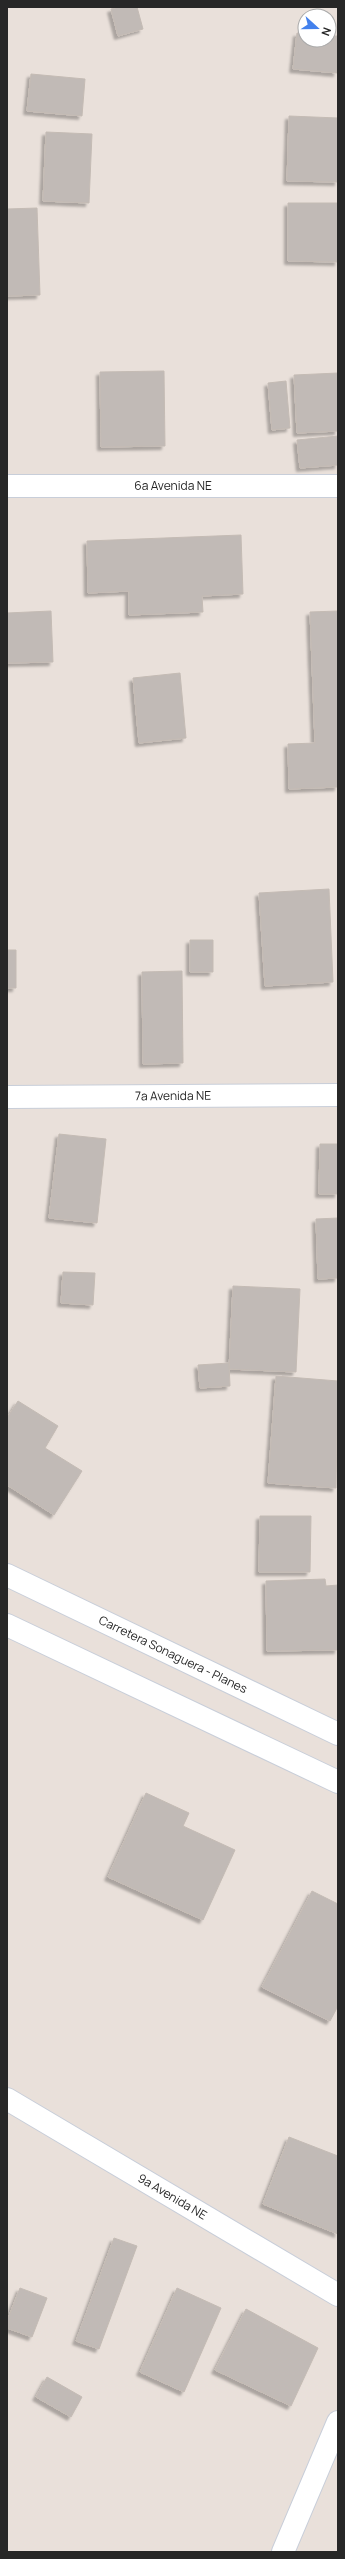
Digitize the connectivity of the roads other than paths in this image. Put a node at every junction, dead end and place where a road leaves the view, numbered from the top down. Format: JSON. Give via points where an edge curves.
{"nodes":[{"id":1,"x":7,"y":486,"type":"edge"},
{"id":2,"x":338,"y":486,"type":"edge"},
{"id":3,"x":338,"y":1095,"type":"edge"},
{"id":4,"x":7,"y":1097,"type":"edge"},
{"id":5,"x":7,"y":1575,"type":"edge"},
{"id":6,"x":7,"y":1625,"type":"edge"},
{"id":7,"x":338,"y":1734,"type":"edge"},
{"id":8,"x":338,"y":1782,"type":"edge"},
{"id":9,"x":7,"y":2099,"type":"edge"},
{"id":10,"x":338,"y":2295,"type":"edge"},
{"id":11,"x":338,"y":2422,"type":"edge"},
{"id":12,"x":283,"y":2552,"type":"edge"}],
"edges":[{"from":1,"to":2,"type":"street","name":"6a Avenida NE"},
{"from":3,"to":4,"type":"street","name":"7a Avenida NE"},
{"from":5,"to":7,"type":"street","name":"Carretera Sonaguera - Planes"},
{"from":6,"to":8,"type":"street"},
{"from":9,"to":10,"type":"street","name":"9a Avenida NE"},
{"from":11,"to":12,"type":"street"}]}
